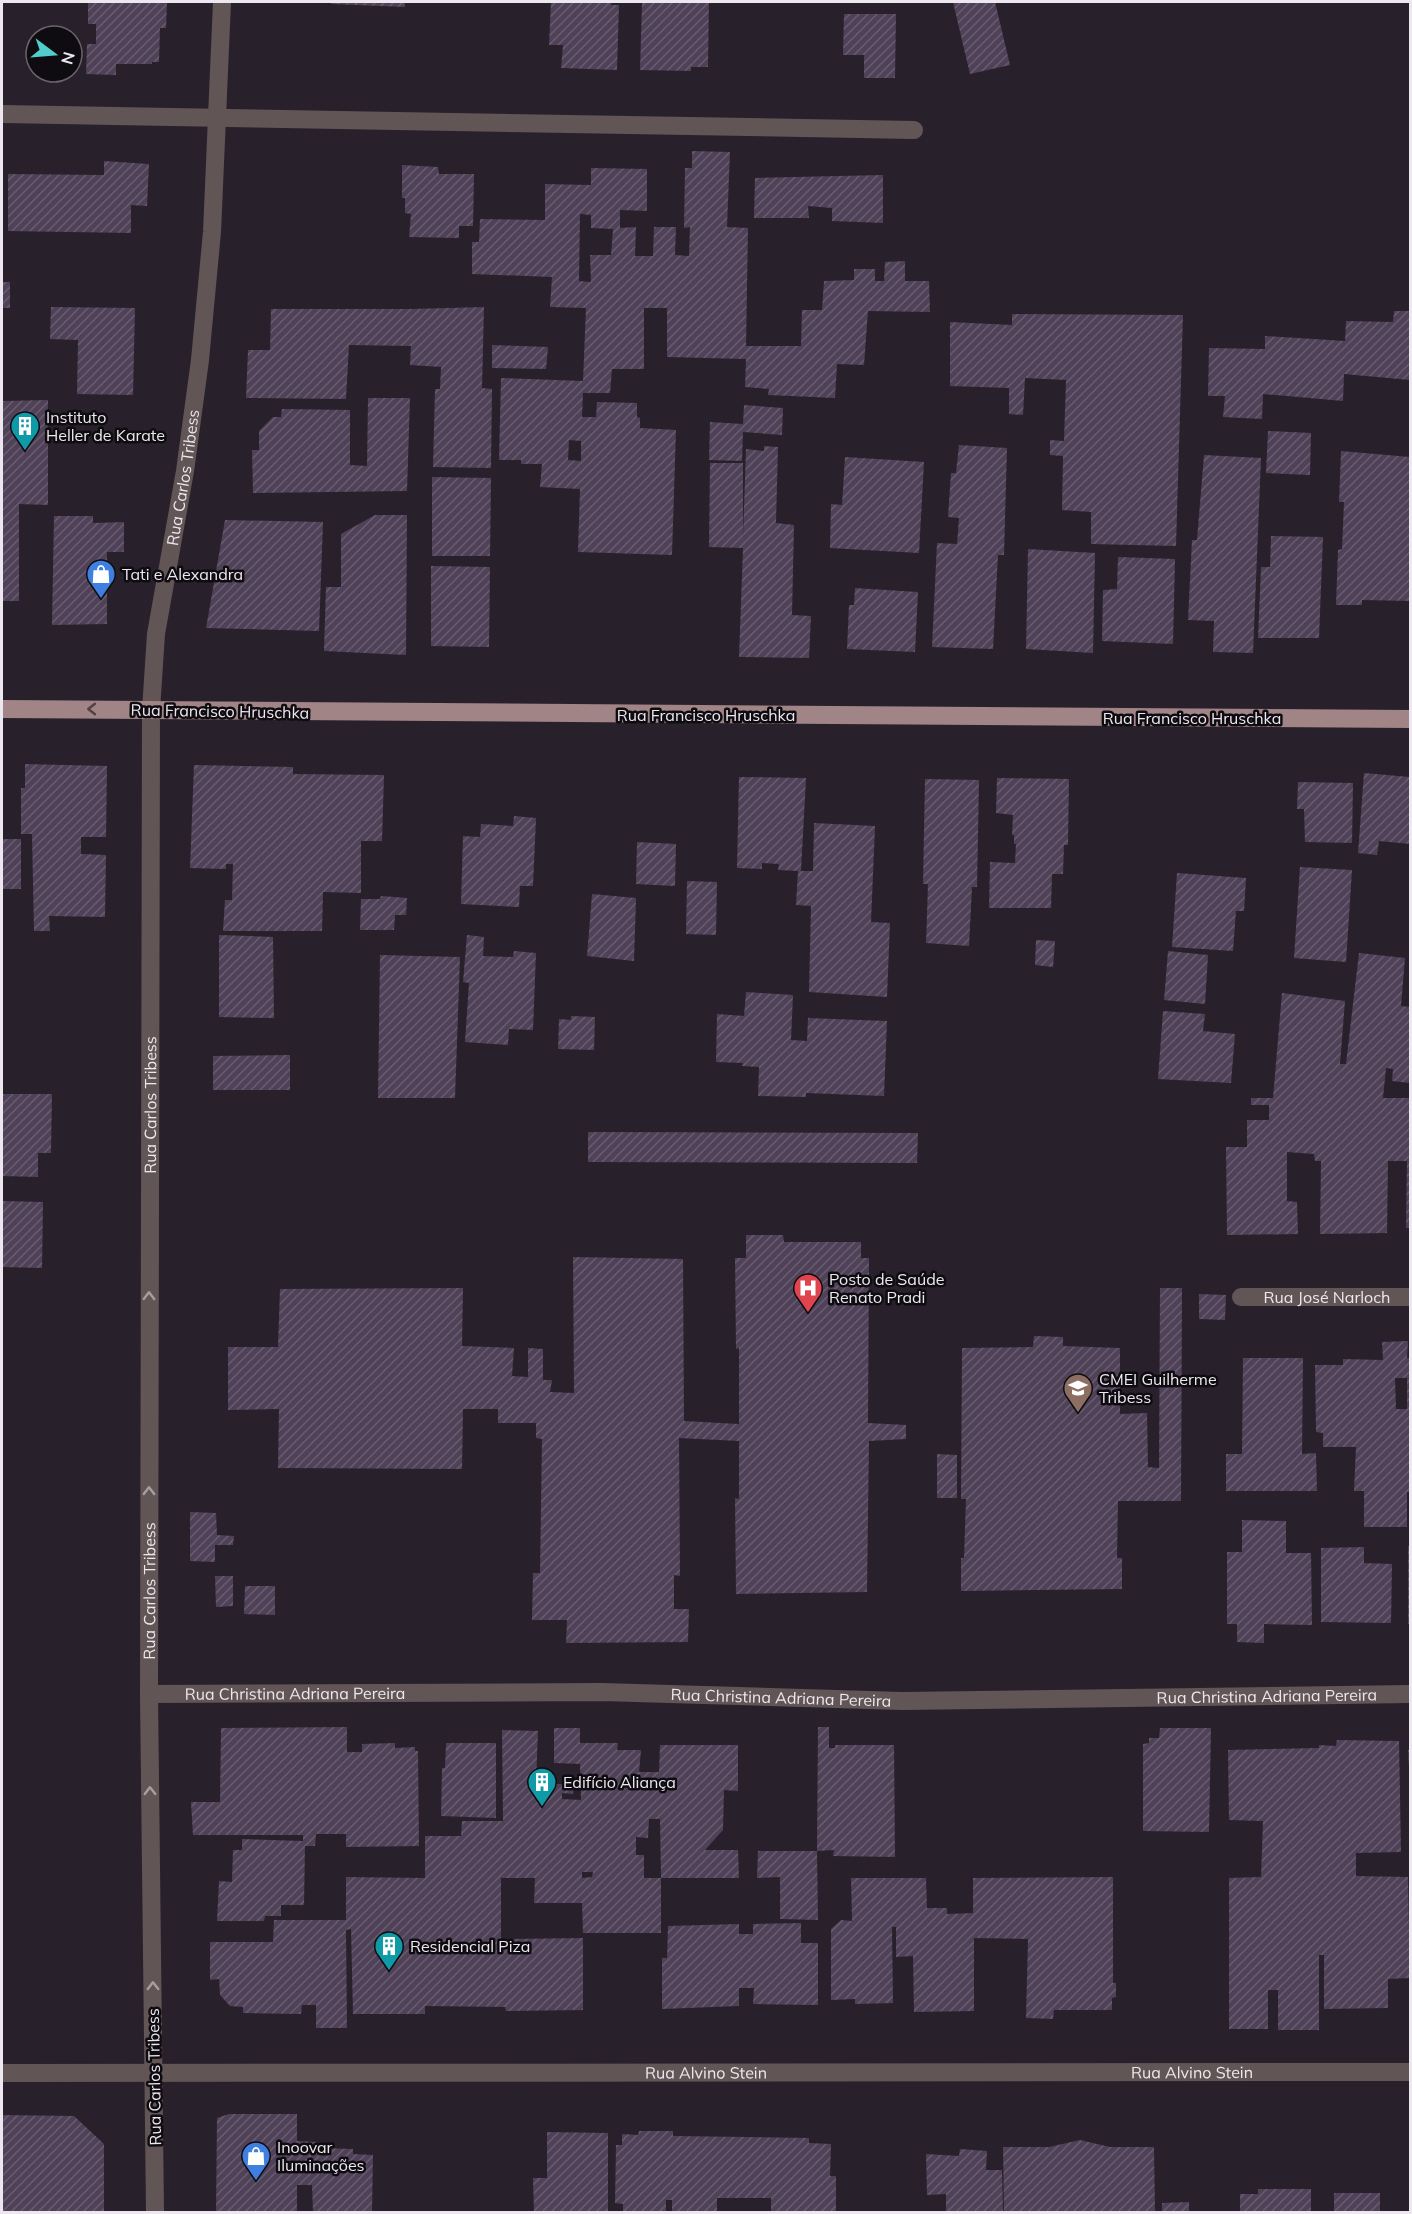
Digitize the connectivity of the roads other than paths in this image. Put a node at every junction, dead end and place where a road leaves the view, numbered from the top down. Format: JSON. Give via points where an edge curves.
{"nodes":[{"id":1,"x":222,"y":2,"type":"edge"},
{"id":2,"x":2,"y":114,"type":"edge"},
{"id":3,"x":218,"y":117,"type":"junction"},
{"id":4,"x":914,"y":130,"type":"dead end"},
{"id":5,"x":2,"y":709,"type":"edge"},
{"id":6,"x":151,"y":710,"type":"junction"},
{"id":7,"x":1410,"y":719,"type":"edge"},
{"id":8,"x":1241,"y":1297,"type":"dead end"},
{"id":9,"x":1410,"y":1297,"type":"edge"},
{"id":10,"x":149,"y":1694,"type":"junction"},
{"id":11,"x":1410,"y":1694,"type":"edge"},
{"id":12,"x":154,"y":2072,"type":"junction"},
{"id":13,"x":1410,"y":2072,"type":"edge"},
{"id":14,"x":2,"y":2073,"type":"edge"},
{"id":15,"x":155,"y":2212,"type":"edge"}],
"edges":[{"from":1,"to":3,"type":"street","name":"Rua Carlos Tribess"},
{"from":2,"to":3,"type":"street"},
{"from":3,"to":4,"type":"street"},
{"from":3,"to":6,"type":"street","name":"Rua Carlos Tribess","via":[[200,360],[156,634]]},
{"from":6,"to":5,"type":"main road","name":"Rua Francisco Hruschka","one_way":true},
{"from":6,"to":7,"type":"main road","name":"Rua Francisco Hruschka"},
{"from":10,"to":6,"type":"street","name":"Rua Carlos Tribess","one_way":true},
{"from":8,"to":9,"type":"street","name":"Rua José Narloch"},
{"from":10,"to":11,"type":"street","name":"Rua Christina Adriana Pereira","via":[[602,1692],[902,1701]]},
{"from":12,"to":10,"type":"street","name":"Rua Carlos Tribess","one_way":true},
{"from":12,"to":13,"type":"street","name":"Rua Alvino Stein"},
{"from":12,"to":14,"type":"street","name":"Rua Alvino Stein"},
{"from":12,"to":15,"type":"street","name":"Rua Carlos Tribess"}]}
